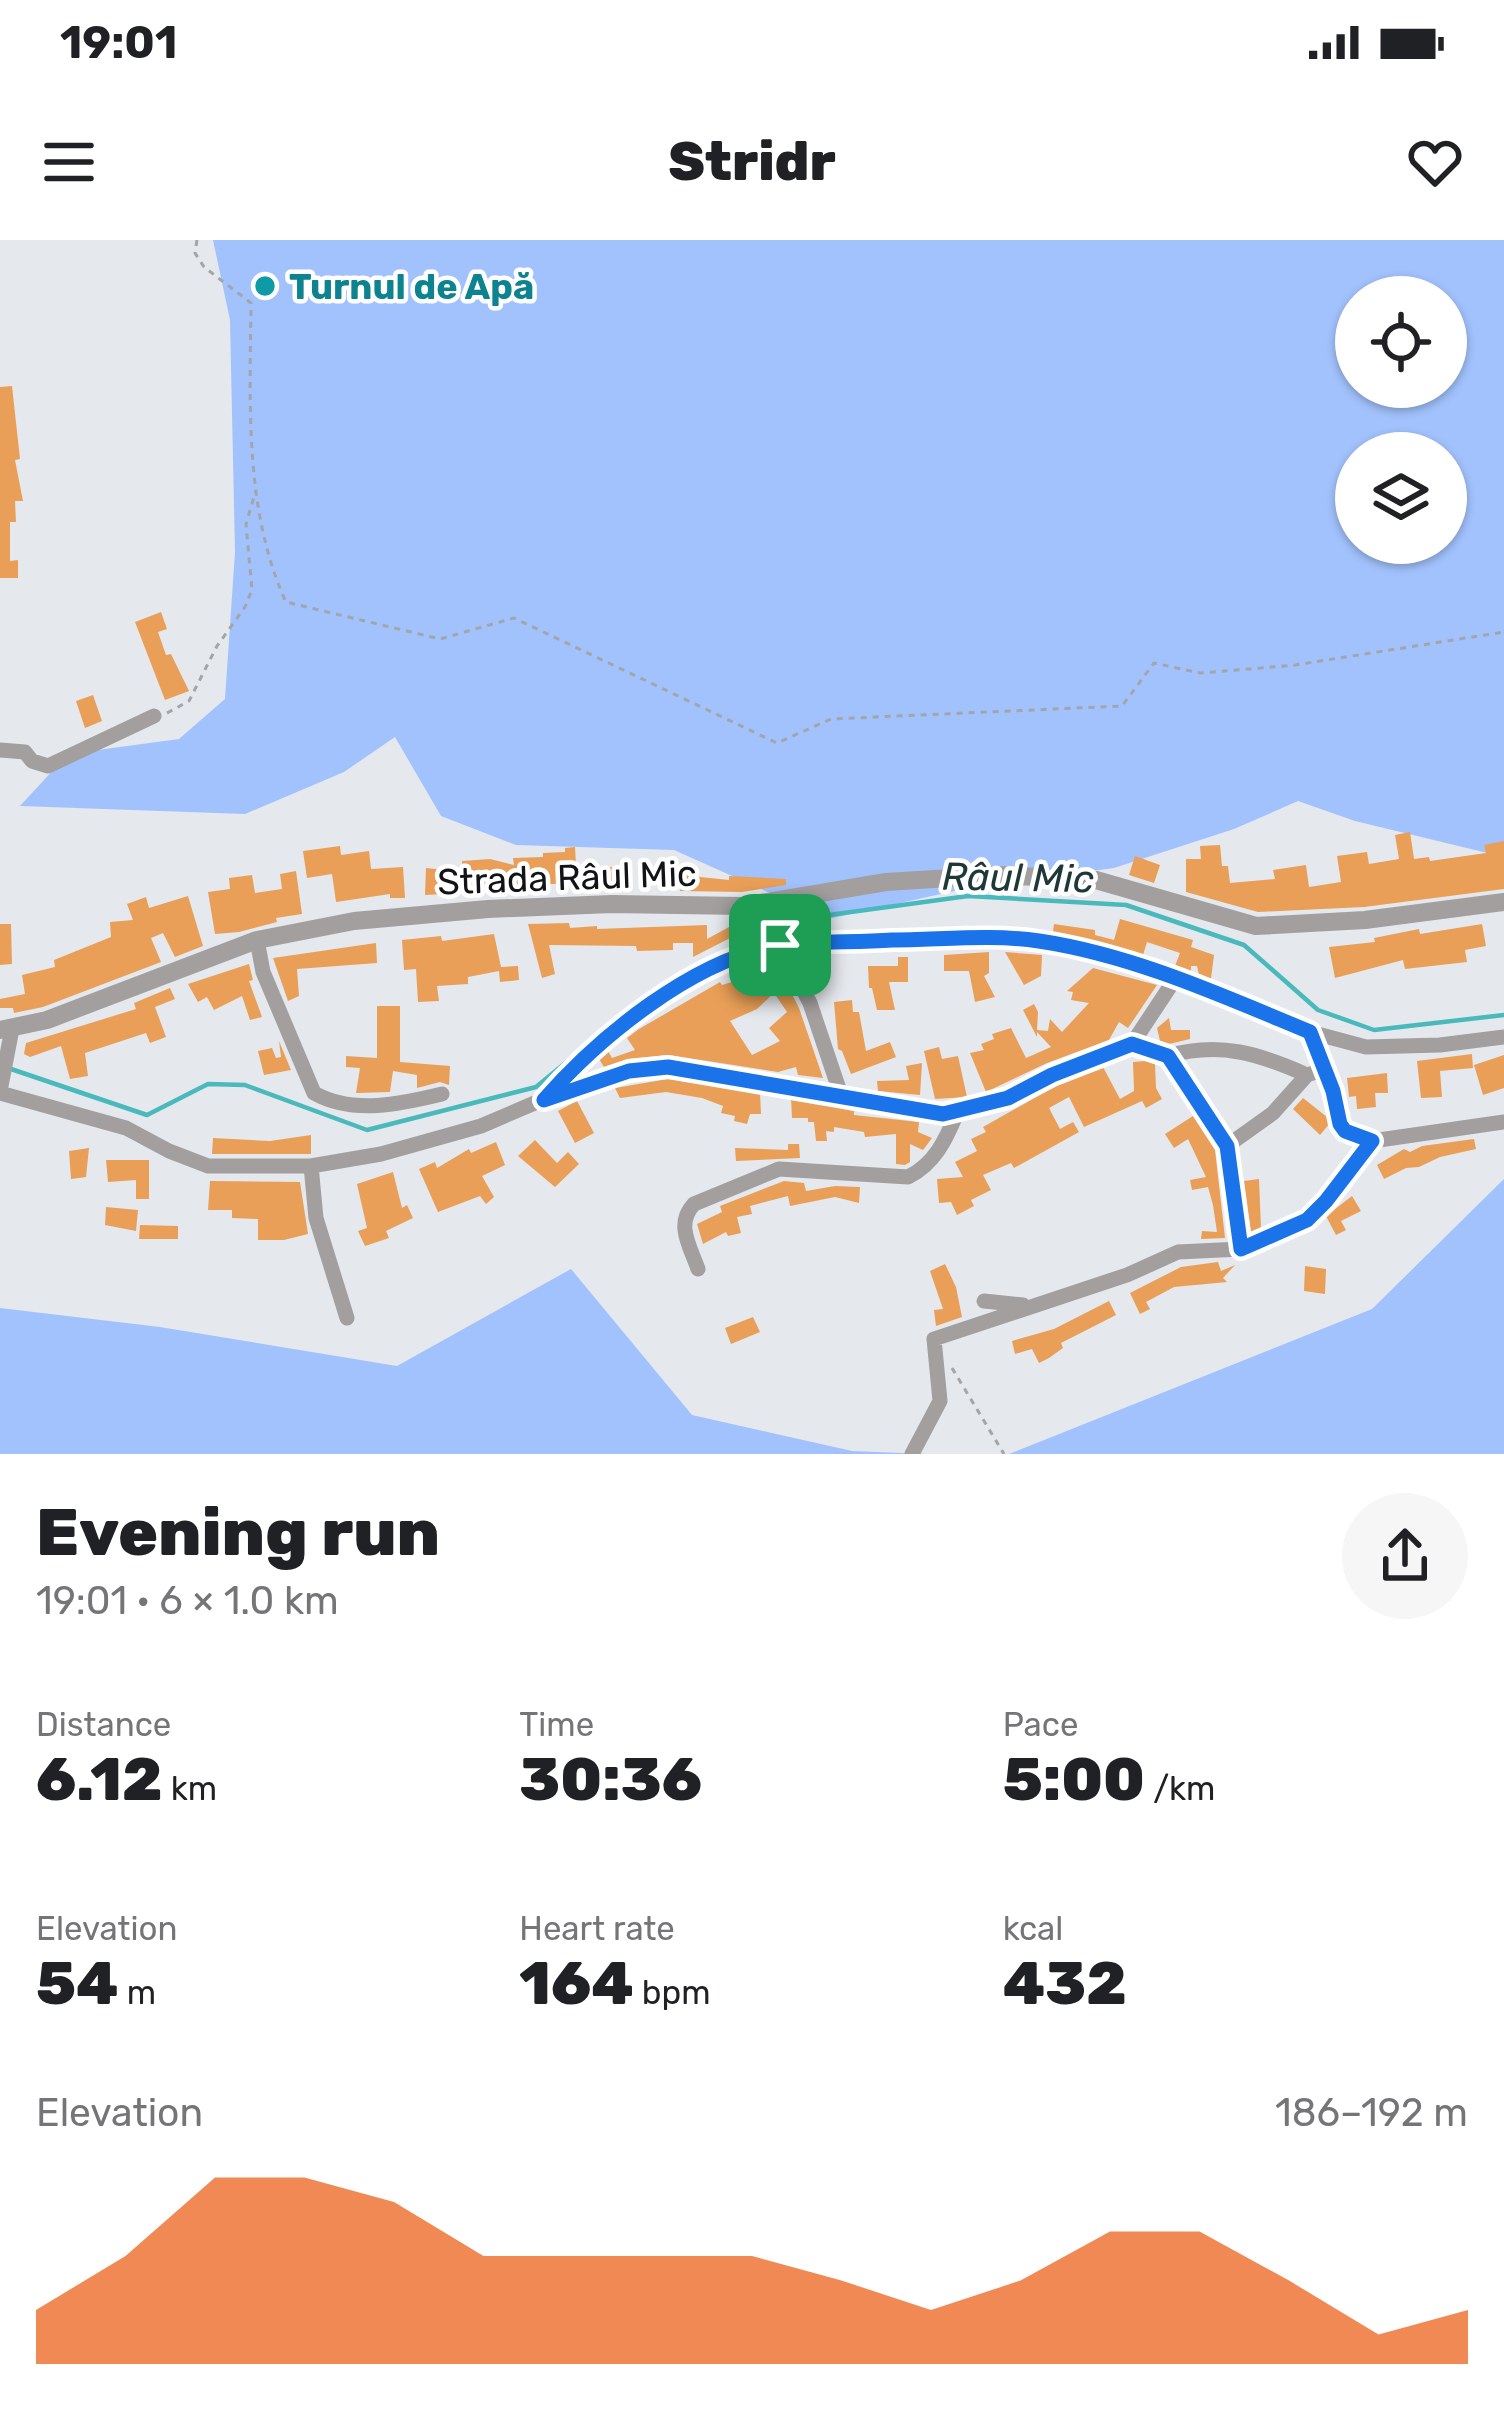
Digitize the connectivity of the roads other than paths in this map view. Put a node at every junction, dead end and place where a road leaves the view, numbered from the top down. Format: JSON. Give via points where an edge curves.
{"nodes":[{"id":1,"x":154,"y":716,"type":"road end"},
{"id":2,"x":0,"y":750,"type":"edge"},
{"id":3,"x":1504,"y":902,"type":"edge"},
{"id":4,"x":743,"y":906,"type":"junction"},
{"id":5,"x":257,"y":940,"type":"junction"},
{"id":6,"x":777,"y":942,"type":"junction"},
{"id":7,"x":1174,"y":979,"type":"junction"},
{"id":8,"x":6,"y":1029,"type":"edge"},
{"id":9,"x":1310,"y":1032,"type":"junction"},
{"id":10,"x":1504,"y":1037,"type":"edge"},
{"id":11,"x":1132,"y":1044,"type":"junction"},
{"id":12,"x":1168,"y":1056,"type":"junction"},
{"id":13,"x":1316,"y":1072,"type":"junction"},
{"id":14,"x":0,"y":1092,"type":"edge"},
{"id":15,"x":442,"y":1094,"type":"dead end"},
{"id":16,"x":841,"y":1095,"type":"junction"},
{"id":17,"x":544,"y":1100,"type":"junction"},
{"id":18,"x":957,"y":1113,"type":"junction"},
{"id":19,"x":1504,"y":1122,"type":"edge"},
{"id":20,"x":1372,"y":1141,"type":"junction"},
{"id":21,"x":1227,"y":1146,"type":"junction"},
{"id":22,"x":311,"y":1166,"type":"junction"},
{"id":23,"x":1241,"y":1249,"type":"junction"},
{"id":24,"x":698,"y":1269,"type":"dead end"},
{"id":25,"x":984,"y":1301,"type":"dead end"},
{"id":26,"x":1032,"y":1305,"type":"junction"},
{"id":27,"x":347,"y":1318,"type":"dead end"},
{"id":28,"x":912,"y":1454,"type":"edge"}],
"edges":[{"from":1,"to":2,"type":"street","via":[[48,766],[25,752]]},
{"from":3,"to":4,"type":"street","name":"Strada Râul Mic","via":[[1256,926],[1096,880],[999,875],[905,879]]},
{"from":4,"to":5,"type":"street","name":"Strada Râul Mic","via":[[488,908]]},
{"from":4,"to":6,"type":"street"},
{"from":5,"to":8,"type":"street","name":"Strada Râul Mic"},
{"from":5,"to":15,"type":"street","via":[[314,1093],[368,1106]]},
{"from":6,"to":7,"type":"street","via":[[1035,940]]},
{"from":6,"to":16,"type":"street","via":[[823,1036]]},
{"from":6,"to":17,"type":"street","via":[[658,1000],[576,1063]]},
{"from":7,"to":9,"type":"street"},
{"from":7,"to":11,"type":"street"},
{"from":8,"to":14,"type":"street"},
{"from":9,"to":10,"type":"street","via":[[1393,1048]]},
{"from":9,"to":13,"type":"street"},
{"from":11,"to":12,"type":"street"},
{"from":11,"to":18,"type":"street"},
{"from":12,"to":13,"type":"street","via":[[1239,1050]]},
{"from":12,"to":21,"type":"street"},
{"from":13,"to":20,"type":"street","via":[[1345,1131]]},
{"from":13,"to":21,"type":"street"},
{"from":14,"to":22,"type":"street","via":[[126,1128],[208,1166]]},
{"from":16,"to":17,"type":"street","via":[[650,1067]]},
{"from":16,"to":18,"type":"street"},
{"from":17,"to":22,"type":"street","via":[[432,1142]]},
{"from":18,"to":24,"type":"street","via":[[941,1148],[908,1177],[779,1169],[694,1204],[684,1229]]},
{"from":19,"to":20,"type":"street"},
{"from":20,"to":23,"type":"street","via":[[1307,1220]]},
{"from":21,"to":23,"type":"street"},
{"from":22,"to":27,"type":"street","via":[[316,1218]]},
{"from":23,"to":26,"type":"street","via":[[1178,1252]]},
{"from":25,"to":26,"type":"street"},
{"from":26,"to":28,"type":"street","via":[[934,1339],[940,1401]]}]}
